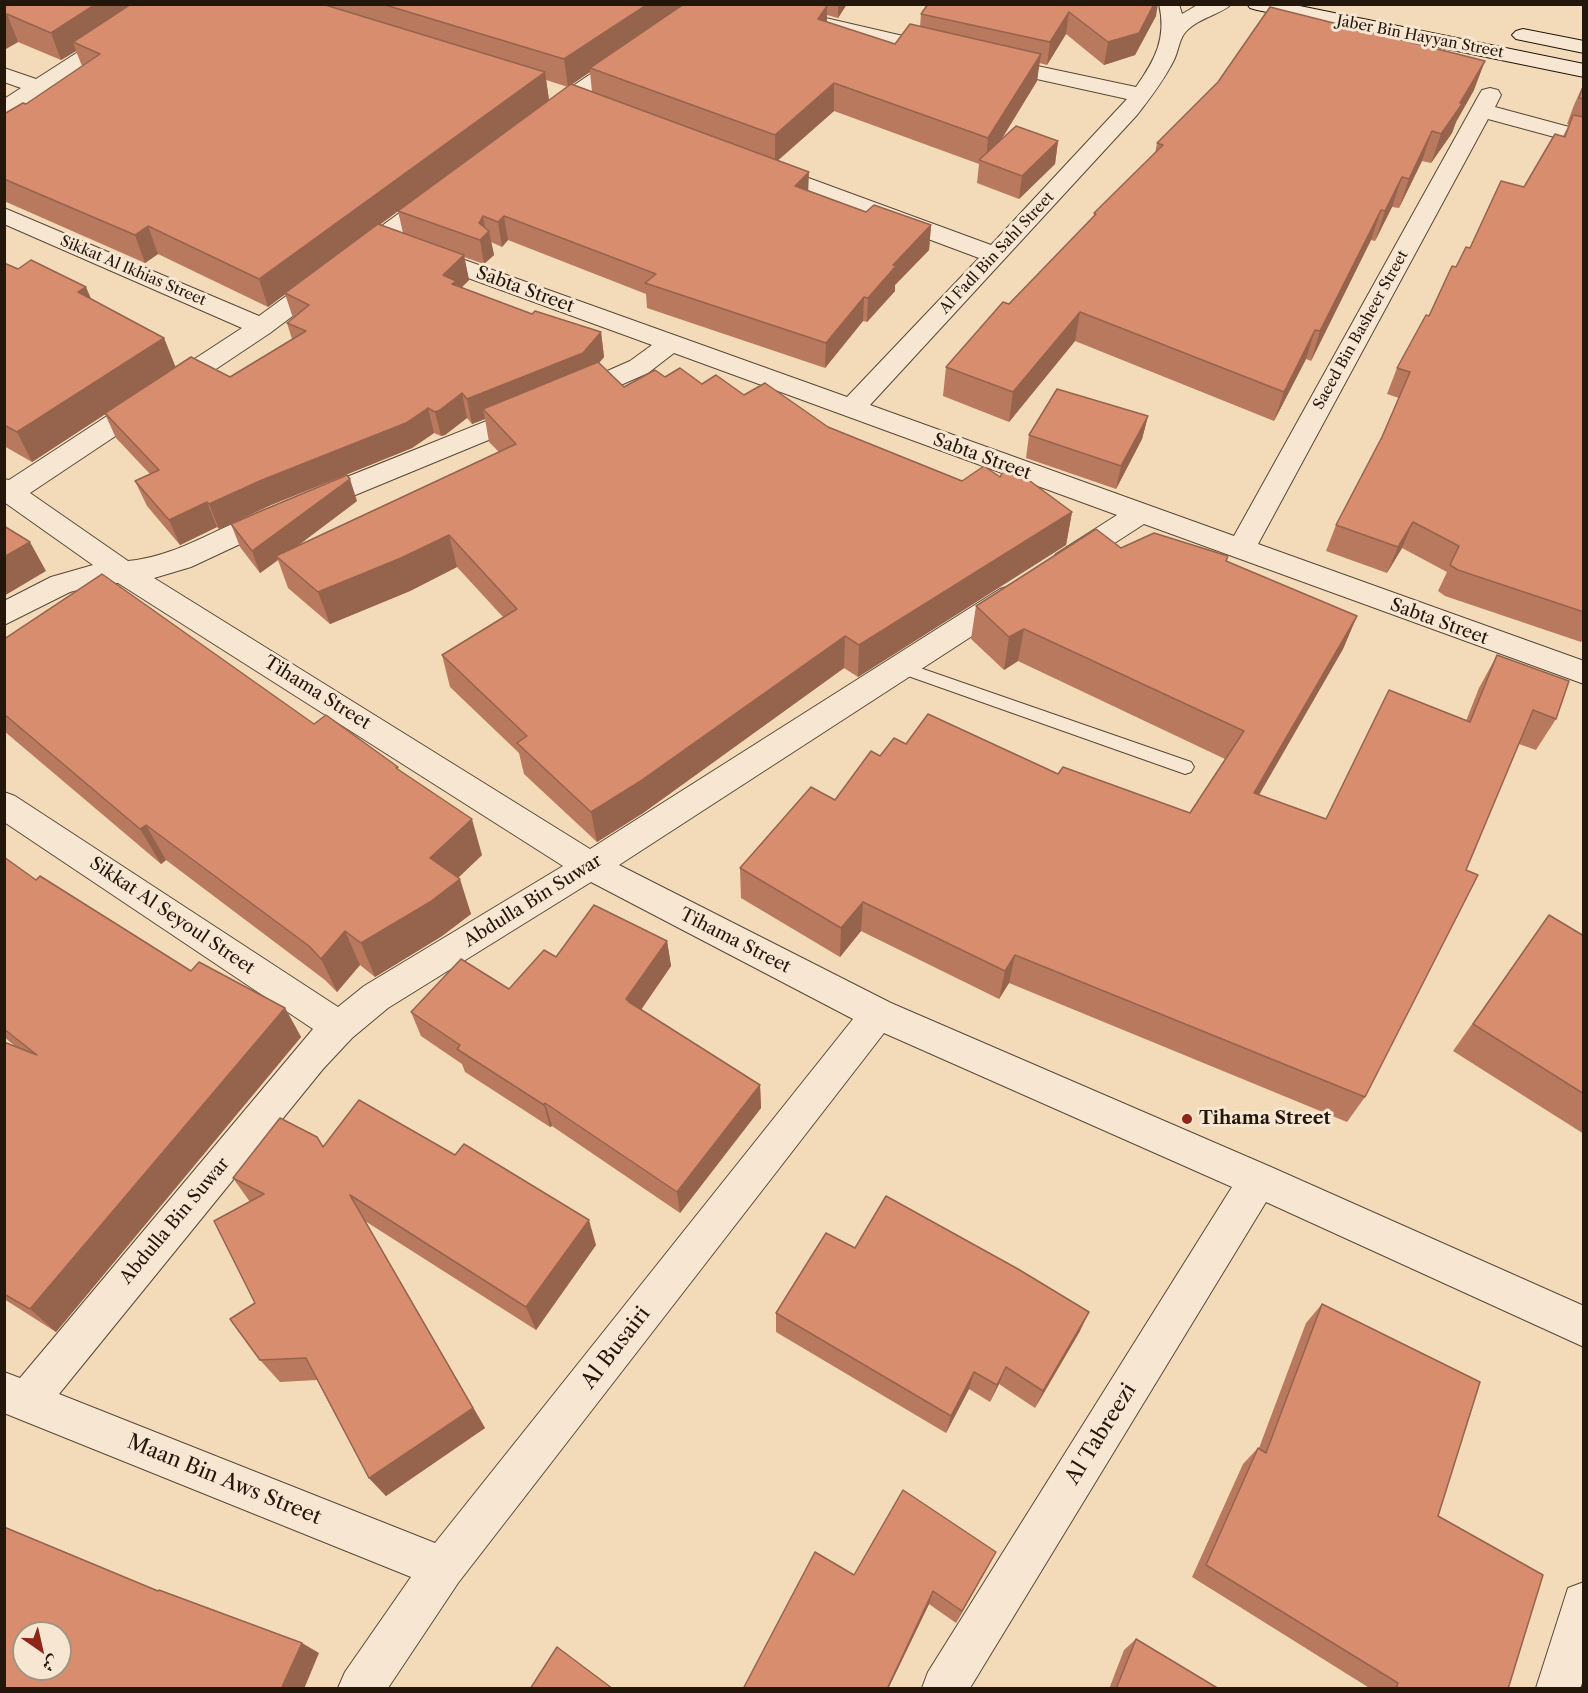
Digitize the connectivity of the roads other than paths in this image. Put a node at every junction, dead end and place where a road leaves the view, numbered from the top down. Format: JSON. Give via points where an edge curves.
{"nodes":[{"id":1,"x":168,"y":4,"type":"edge"},
{"id":2,"x":736,"y":4,"type":"edge"},
{"id":3,"x":1169,"y":4,"type":"edge"},
{"id":4,"x":1221,"y":4,"type":"edge"},
{"id":5,"x":1257,"y":4,"type":"edge"},
{"id":6,"x":1356,"y":4,"type":"edge"},
{"id":7,"x":1390,"y":11,"type":"dead end"},
{"id":8,"x":1584,"y":30,"type":"edge"},
{"id":9,"x":1503,"y":32,"type":"dead end"},
{"id":10,"x":1174,"y":33,"type":"junction"},
{"id":11,"x":1538,"y":38,"type":"junction"},
{"id":12,"x":651,"y":44,"type":"edge"},
{"id":13,"x":1584,"y":47,"type":"edge"},
{"id":14,"x":1584,"y":71,"type":"edge"},
{"id":15,"x":4,"y":74,"type":"edge"},
{"id":16,"x":37,"y":87,"type":"junction"},
{"id":17,"x":1140,"y":95,"type":"junction"},
{"id":18,"x":4,"y":109,"type":"edge"},
{"id":19,"x":533,"y":125,"type":"edge"},
{"id":20,"x":1584,"y":138,"type":"edge"},
{"id":21,"x":749,"y":164,"type":"edge"},
{"id":22,"x":457,"y":182,"type":"edge"},
{"id":23,"x":4,"y":215,"type":"edge"},
{"id":24,"x":381,"y":238,"type":"junction"},
{"id":25,"x":994,"y":255,"type":"junction"},
{"id":26,"x":261,"y":327,"type":"junction"},
{"id":27,"x":671,"y":342,"type":"junction"},
{"id":28,"x":851,"y":409,"type":"junction"},
{"id":29,"x":8,"y":490,"type":"edge"},
{"id":30,"x":1139,"y":514,"type":"junction"},
{"id":31,"x":1240,"y":550,"type":"junction"},
{"id":32,"x":125,"y":572,"type":"junction"},
{"id":33,"x":4,"y":614,"type":"edge"},
{"id":34,"x":900,"y":667,"type":"junction"},
{"id":35,"x":1584,"y":673,"type":"edge"},
{"id":36,"x":1185,"y":767,"type":"dead end"},
{"id":37,"x":4,"y":805,"type":"edge"},
{"id":38,"x":590,"y":866,"type":"junction"},
{"id":39,"x":878,"y":1014,"type":"junction"},
{"id":40,"x":339,"y":1027,"type":"junction"},
{"id":41,"x":1258,"y":1180,"type":"junction"},
{"id":42,"x":1584,"y":1327,"type":"edge"},
{"id":43,"x":16,"y":1397,"type":"edge"},
{"id":44,"x":443,"y":1568,"type":"junction"},
{"id":45,"x":1584,"y":1604,"type":"edge"},
{"id":46,"x":362,"y":1689,"type":"edge"},
{"id":47,"x":944,"y":1689,"type":"edge"},
{"id":48,"x":1558,"y":1689,"type":"edge"}],
"edges":[{"from":1,"to":16,"type":"street"},
{"from":2,"to":17,"type":"street"},
{"from":3,"to":10,"type":"street"},
{"from":4,"to":10,"type":"street","name":"Al Fadl Bin Sahl Street","via":[[1184,21]]},
{"from":5,"to":14,"type":"street","name":"Jaber Bin Hayyan Street"},
{"from":6,"to":7,"type":"street","name":"Jaber Bin Hayyan Street"},
{"from":8,"to":11,"type":"street"},
{"from":9,"to":11,"type":"street","name":"Jaber Bin Hayyan Street"},
{"from":10,"to":17,"type":"street","name":"Al Fadl Bin Sahl Street","via":[[1155,75]]},
{"from":11,"to":13,"type":"street","name":"Jaber Bin Hayyan Street"},
{"from":12,"to":19,"type":"street"},
{"from":15,"to":16,"type":"street"},
{"from":16,"to":18,"type":"street"},
{"from":17,"to":25,"type":"street","name":"Al Fadl Bin Sahl Street","via":[[1106,138]]},
{"from":20,"to":31,"type":"street","name":"Saeed Bin Basheer Street","via":[[1486,103]]},
{"from":21,"to":25,"type":"street"},
{"from":22,"to":24,"type":"street"},
{"from":23,"to":26,"type":"street","name":"Sikkat Al Ikhias Street"},
{"from":24,"to":26,"type":"street"},
{"from":24,"to":27,"type":"street","name":"Sabta Street"},
{"from":25,"to":28,"type":"street","name":"Al Fadl Bin Sahl Street"},
{"from":26,"to":29,"type":"street"},
{"from":27,"to":28,"type":"street","name":"Sabta Street"},
{"from":27,"to":32,"type":"street","via":[[648,362],[619,377],[258,524],[182,560]]},
{"from":28,"to":30,"type":"street","name":"Sabta Street"},
{"from":29,"to":32,"type":"street","name":"Tihama Street"},
{"from":30,"to":31,"type":"street","name":"Sabta Street"},
{"from":30,"to":34,"type":"street","name":"Abdulla Bin Suwar"},
{"from":31,"to":35,"type":"street","name":"Sabta Street"},
{"from":32,"to":33,"type":"street","via":[[62,584]]},
{"from":32,"to":38,"type":"street","name":"Tihama Street"},
{"from":34,"to":36,"type":"lane"},
{"from":34,"to":38,"type":"street","name":"Abdulla Bin Suwar"},
{"from":37,"to":40,"type":"street","name":"Sikkat Al Seyoul Street"},
{"from":38,"to":39,"type":"street","name":"Tihama Street"},
{"from":38,"to":40,"type":"street","name":"Abdulla Bin Suwar","via":[[376,997]]},
{"from":39,"to":41,"type":"street","name":"Tihama Street"},
{"from":39,"to":44,"type":"street","name":"Al Busairi"},
{"from":40,"to":43,"type":"street","name":"Abdulla Bin Suwar"},
{"from":41,"to":42,"type":"street","name":"Tihama Street"},
{"from":41,"to":47,"type":"street","name":"Al Tabreezi"},
{"from":43,"to":44,"type":"street","name":"Maan Bin Aws Street"},
{"from":44,"to":46,"type":"street","name":"Al Busairi"},
{"from":45,"to":48,"type":"street"}]}
